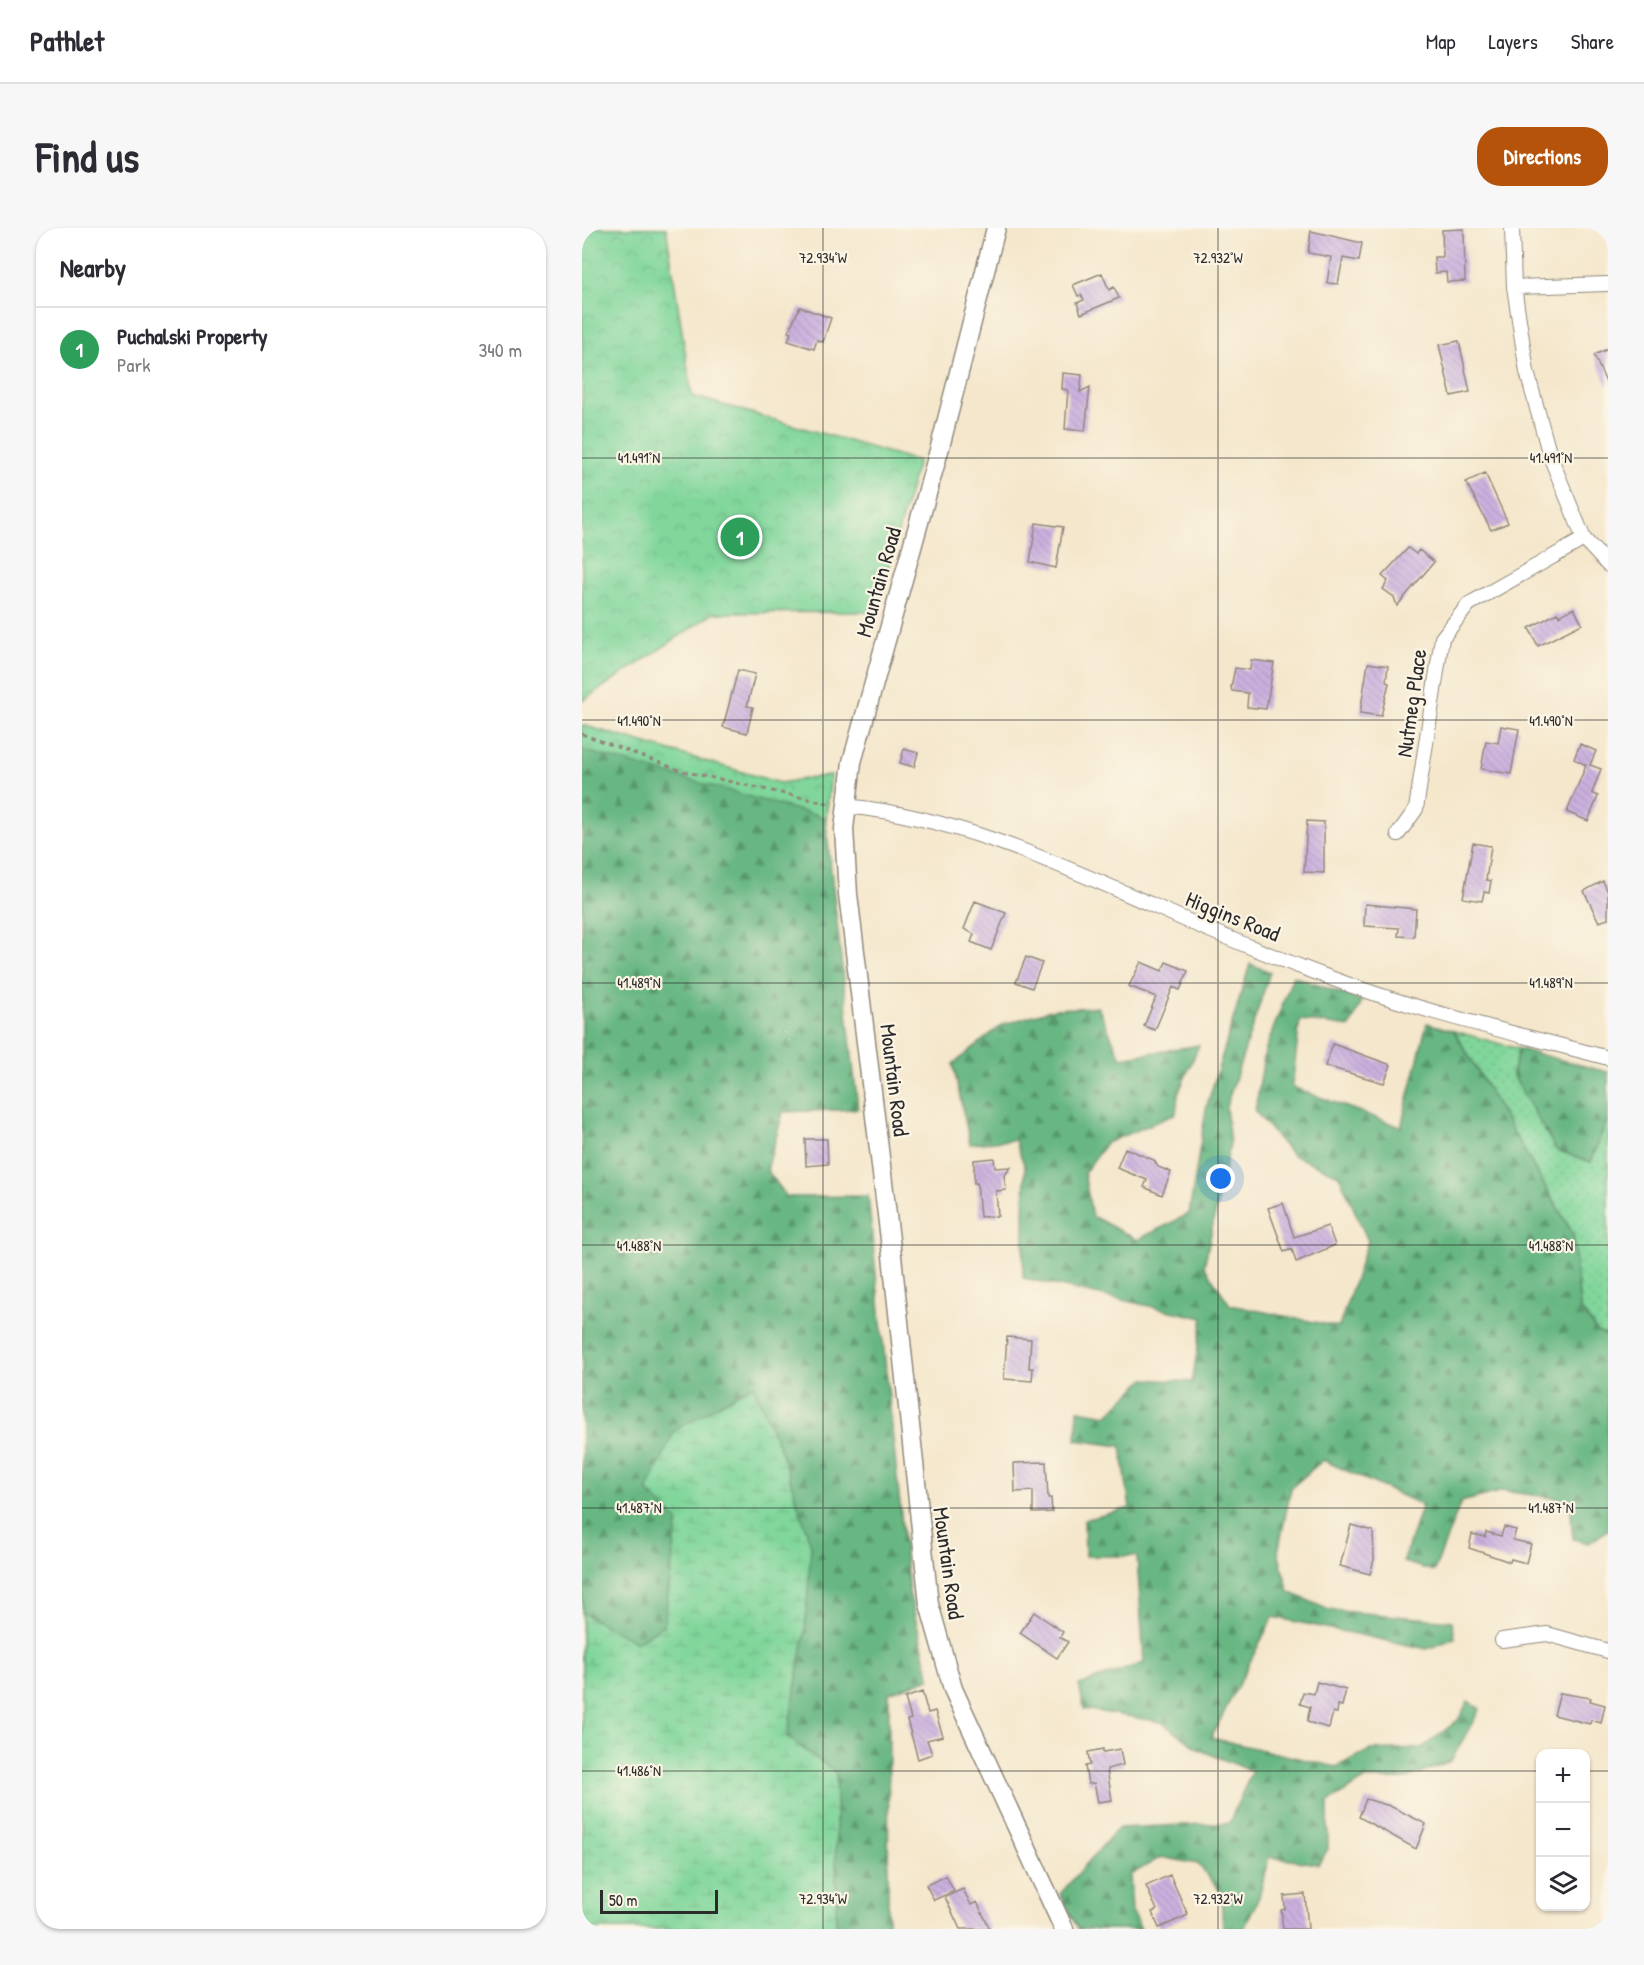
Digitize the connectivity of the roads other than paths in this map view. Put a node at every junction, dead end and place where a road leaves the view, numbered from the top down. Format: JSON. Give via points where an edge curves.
{"nodes":[{"id":1,"x":996,"y":228,"type":"edge"},
{"id":2,"x":1512,"y":228,"type":"edge"},
{"id":3,"x":1608,"y":284,"type":"edge"},
{"id":4,"x":1514,"y":287,"type":"junction"},
{"id":5,"x":1584,"y":539,"type":"junction"},
{"id":6,"x":1608,"y":565,"type":"edge"},
{"id":7,"x":845,"y":806,"type":"junction"},
{"id":8,"x":1398,"y":834,"type":"dead end"},
{"id":9,"x":1608,"y":1058,"type":"edge"},
{"id":10,"x":1502,"y":1640,"type":"dead end"},
{"id":11,"x":1608,"y":1651,"type":"edge"},
{"id":12,"x":1064,"y":1929,"type":"edge"}],
"edges":[{"from":1,"to":7,"type":"main road","name":"Mountain Road","via":[[934,470],[859,733]]},
{"from":2,"to":4,"type":"street"},
{"from":3,"to":4,"type":"street"},
{"from":4,"to":5,"type":"street","via":[[1527,372],[1541,425]]},
{"from":5,"to":6,"type":"street"},
{"from":5,"to":8,"type":"street","name":"Nutmeg Place","via":[[1469,603],[1442,638],[1416,809]]},
{"from":7,"to":9,"type":"street","name":"Higgins Road","via":[[906,816],[987,837],[1327,977]]},
{"from":7,"to":12,"type":"main road","name":"Mountain Road","via":[[844,851],[850,915],[929,1604],[953,1689]]},
{"from":10,"to":11,"type":"street","via":[[1547,1634]]}]}
